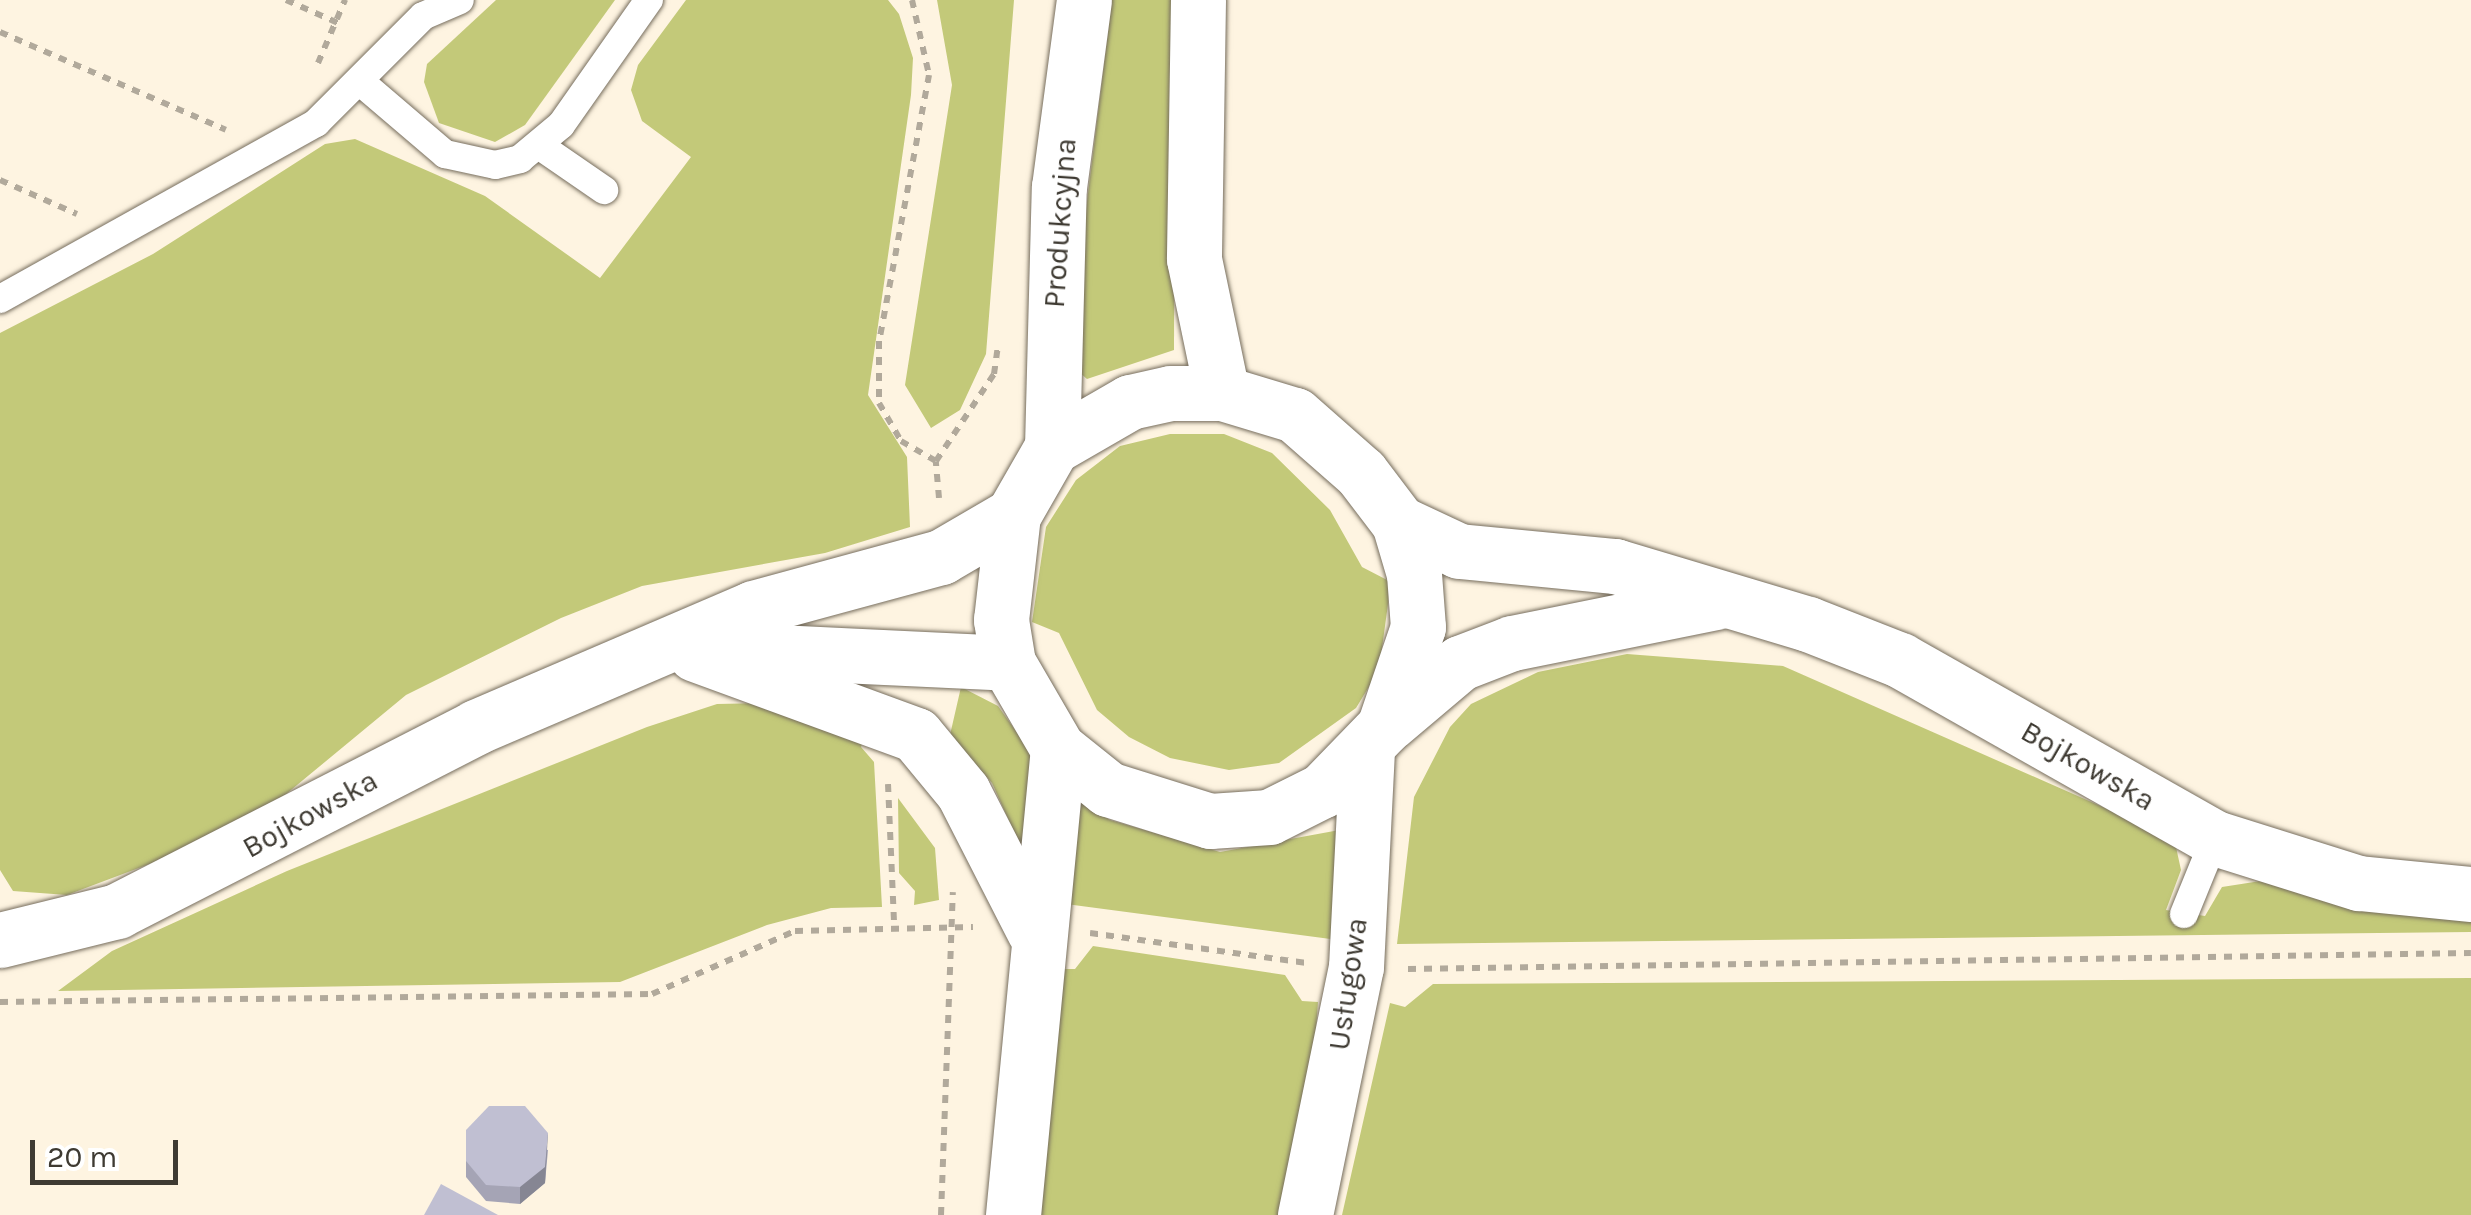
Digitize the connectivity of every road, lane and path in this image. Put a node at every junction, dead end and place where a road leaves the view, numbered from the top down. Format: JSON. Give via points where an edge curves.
{"nodes":[{"id":1,"x":286,"y":0,"type":"edge"},
{"id":2,"x":345,"y":0,"type":"edge"},
{"id":3,"x":460,"y":0,"type":"edge"},
{"id":4,"x":649,"y":0,"type":"edge"},
{"id":5,"x":912,"y":0,"type":"edge"},
{"id":6,"x":1084,"y":0,"type":"edge"},
{"id":7,"x":1198,"y":0,"type":"edge"},
{"id":8,"x":422,"y":8,"type":"edge"},
{"id":9,"x":338,"y":23,"type":"junction"},
{"id":10,"x":0,"y":32,"type":"edge"},
{"id":11,"x":316,"y":69,"type":"dead end"},
{"id":12,"x":363,"y":84,"type":"junction"},
{"id":13,"x":232,"y":133,"type":"dead end"},
{"id":14,"x":540,"y":146,"type":"junction"},
{"id":15,"x":0,"y":180,"type":"edge"},
{"id":16,"x":604,"y":190,"type":"dead end"},
{"id":17,"x":87,"y":219,"type":"dead end"},
{"id":18,"x":0,"y":299,"type":"edge"},
{"id":19,"x":1001,"y":324,"type":"dead end"},
{"id":20,"x":1222,"y":392,"type":"junction"},
{"id":21,"x":1052,"y":447,"type":"junction"},
{"id":22,"x":936,"y":461,"type":"junction"},
{"id":23,"x":1014,"y":515,"type":"junction"},
{"id":24,"x":1399,"y":523,"type":"junction"},
{"id":25,"x":941,"y":557,"type":"junction"},
{"id":26,"x":1716,"y":602,"type":"junction"},
{"id":27,"x":695,"y":654,"type":"junction"},
{"id":28,"x":1008,"y":663,"type":"junction"},
{"id":29,"x":614,"y":666,"type":"junction"},
{"id":30,"x":916,"y":735,"type":"junction"},
{"id":31,"x":1375,"y":739,"type":"junction"},
{"id":32,"x":1058,"y":749,"type":"junction"},
{"id":33,"x":2216,"y":838,"type":"junction"},
{"id":34,"x":2471,"y":894,"type":"edge"},
{"id":35,"x":2184,"y":914,"type":"dead end"},
{"id":36,"x":894,"y":924,"type":"junction"},
{"id":37,"x":956,"y":926,"type":"junction"},
{"id":38,"x":1034,"y":931,"type":"junction"},
{"id":39,"x":0,"y":940,"type":"edge"},
{"id":40,"x":2471,"y":954,"type":"edge"},
{"id":41,"x":1356,"y":967,"type":"junction"},
{"id":42,"x":0,"y":1002,"type":"edge"},
{"id":43,"x":941,"y":1215,"type":"edge"},
{"id":44,"x":1013,"y":1215,"type":"edge"},
{"id":45,"x":1305,"y":1215,"type":"edge"}],
"edges":[{"from":1,"to":9,"type":"path"},
{"from":2,"to":9,"type":"path"},
{"from":3,"to":8,"type":"lane"},
{"from":4,"to":14,"type":"lane"},
{"from":5,"to":22,"type":"path","via":[[929,75],[879,341],[879,402],[901,441]]},
{"from":6,"to":21,"type":"street","name":"Produkcyjna","via":[[1059,187]]},
{"from":7,"to":20,"type":"street","via":[[1194,259]]},
{"from":8,"to":12,"type":"lane"},
{"from":9,"to":11,"type":"path"},
{"from":10,"to":13,"type":"path"},
{"from":12,"to":14,"type":"lane","via":[[422,140],[471,163],[520,159]]},
{"from":12,"to":18,"type":"lane","via":[[173,209]]},
{"from":14,"to":16,"type":"lane"},
{"from":15,"to":17,"type":"path"},
{"from":19,"to":22,"type":"path","via":[[994,374]]},
{"from":20,"to":21,"type":"street","via":[[1130,402]]},
{"from":20,"to":24,"type":"street","via":[[1296,415],[1361,472]]},
{"from":21,"to":23,"type":"street"},
{"from":22,"to":25,"type":"path"},
{"from":23,"to":25,"type":"street","name":"Bojkowska"},
{"from":23,"to":28,"type":"street","via":[[1001,620]]},
{"from":24,"to":26,"type":"street","name":"Bojkowska","via":[[1460,551],[1616,566]]},
{"from":24,"to":31,"type":"street","via":[[1418,627]]},
{"from":25,"to":29,"type":"street","name":"Bojkowska","via":[[753,608]]},
{"from":26,"to":31,"type":"street","name":"Bojkowska","via":[[1512,643],[1460,662]]},
{"from":26,"to":33,"type":"street","name":"Bojkowska","via":[[1900,660]]},
{"from":27,"to":28,"type":"street","name":"Bojkowska","via":[[762,648]]},
{"from":27,"to":29,"type":"street","name":"Bojkowska"},
{"from":27,"to":30,"type":"street"},
{"from":28,"to":32,"type":"street"},
{"from":29,"to":39,"type":"street","name":"Bojkowska","via":[[118,911]]},
{"from":30,"to":36,"type":"path","via":[[886,795]]},
{"from":30,"to":38,"type":"street","via":[[963,792]]},
{"from":31,"to":32,"type":"street","name":"Bojkowska","via":[[1322,790],[1268,816],[1210,821],[1108,789]]},
{"from":31,"to":41,"type":"street","name":"Usługowa"},
{"from":32,"to":38,"type":"street"},
{"from":33,"to":34,"type":"street","name":"Bojkowska","via":[[2359,884]]},
{"from":33,"to":35,"type":"lane"},
{"from":36,"to":37,"type":"path"},
{"from":36,"to":42,"type":"path","via":[[795,931],[652,994]]},
{"from":37,"to":38,"type":"path"},
{"from":37,"to":43,"type":"path"},
{"from":38,"to":41,"type":"path","via":[[1158,937]]},
{"from":38,"to":44,"type":"street"},
{"from":40,"to":41,"type":"path","via":[[1536,974]]},
{"from":41,"to":45,"type":"street","name":"Usługowa"}]}
